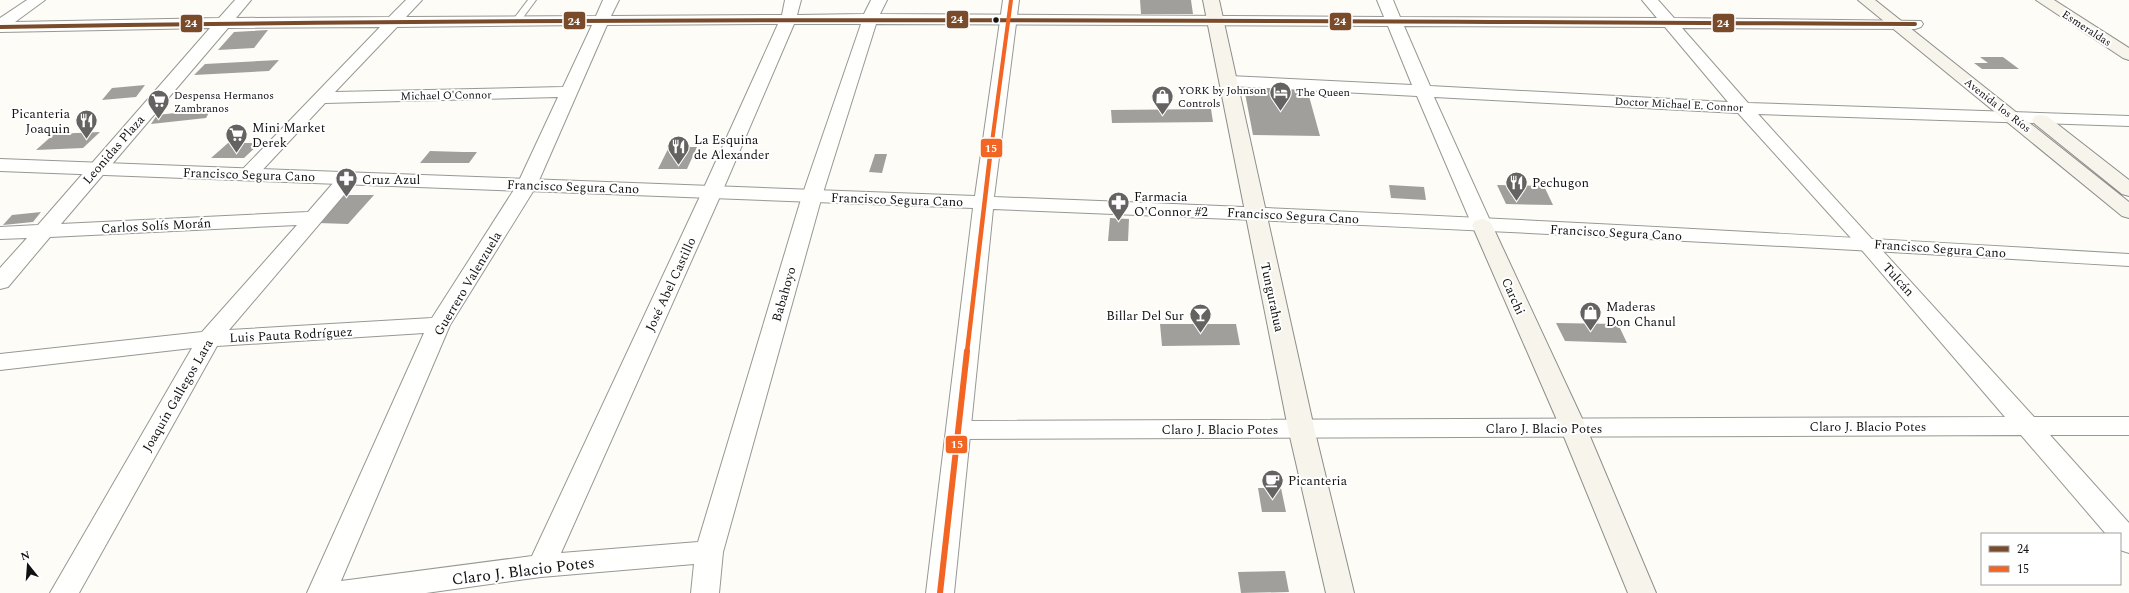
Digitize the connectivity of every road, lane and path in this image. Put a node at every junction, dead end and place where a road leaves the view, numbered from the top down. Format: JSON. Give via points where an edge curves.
{"nodes":[{"id":1,"x":37,"y":0,"type":"edge"},
{"id":2,"x":243,"y":0,"type":"edge"},
{"id":3,"x":414,"y":0,"type":"edge"},
{"id":4,"x":532,"y":0,"type":"edge"},
{"id":5,"x":611,"y":0,"type":"edge"},
{"id":6,"x":1385,"y":0,"type":"edge"},
{"id":7,"x":1650,"y":0,"type":"edge"},
{"id":8,"x":1866,"y":0,"type":"edge"},
{"id":9,"x":1885,"y":0,"type":"edge"},
{"id":10,"x":2044,"y":0,"type":"edge"},
{"id":11,"x":2063,"y":0,"type":"edge"},
{"id":12,"x":791,"y":10,"type":"edge"},
{"id":13,"x":874,"y":10,"type":"edge"},
{"id":14,"x":1010,"y":10,"type":"edge"},
{"id":15,"x":1213,"y":10,"type":"edge"},
{"id":16,"x":516,"y":21,"type":"junction"},
{"id":17,"x":602,"y":21,"type":"junction"},
{"id":18,"x":1395,"y":21,"type":"junction"},
{"id":19,"x":393,"y":22,"type":"junction"},
{"id":20,"x":223,"y":23,"type":"junction"},
{"id":21,"x":1670,"y":23,"type":"junction"},
{"id":22,"x":1892,"y":23,"type":"junction"},
{"id":23,"x":1915,"y":24,"type":"junction"},
{"id":24,"x":0,"y":26,"type":"edge"},
{"id":25,"x":2129,"y":43,"type":"edge"},
{"id":26,"x":2129,"y":55,"type":"edge"},
{"id":27,"x":1229,"y":81,"type":"junction"},
{"id":28,"x":1423,"y":91,"type":"junction"},
{"id":29,"x":570,"y":92,"type":"junction"},
{"id":30,"x":322,"y":98,"type":"junction"},
{"id":31,"x":1743,"y":108,"type":"junction"},
{"id":32,"x":2013,"y":117,"type":"junction"},
{"id":33,"x":2038,"y":118,"type":"junction"},
{"id":34,"x":2129,"y":121,"type":"edge"},
{"id":35,"x":0,"y":165,"type":"edge"},
{"id":36,"x":97,"y":168,"type":"junction"},
{"id":37,"x":248,"y":174,"type":"junction"},
{"id":38,"x":348,"y":178,"type":"junction"},
{"id":39,"x":527,"y":185,"type":"junction"},
{"id":40,"x":2129,"y":190,"type":"edge"},
{"id":41,"x":712,"y":192,"type":"junction"},
{"id":42,"x":812,"y":196,"type":"junction"},
{"id":43,"x":984,"y":202,"type":"junction"},
{"id":44,"x":1255,"y":212,"type":"junction"},
{"id":45,"x":2129,"y":212,"type":"edge"},
{"id":46,"x":311,"y":218,"type":"junction"},
{"id":47,"x":1482,"y":225,"type":"junction"},
{"id":48,"x":44,"y":230,"type":"junction"},
{"id":49,"x":0,"y":233,"type":"edge"},
{"id":50,"x":1867,"y":244,"type":"junction"},
{"id":51,"x":2129,"y":260,"type":"edge"},
{"id":52,"x":0,"y":282,"type":"edge"},
{"id":53,"x":439,"y":325,"type":"junction"},
{"id":54,"x":208,"y":339,"type":"junction"},
{"id":55,"x":0,"y":362,"type":"edge"},
{"id":56,"x":2029,"y":426,"type":"junction"},
{"id":57,"x":2129,"y":426,"type":"edge"},
{"id":58,"x":1301,"y":428,"type":"junction"},
{"id":59,"x":1572,"y":428,"type":"junction"},
{"id":60,"x":960,"y":430,"type":"junction"},
{"id":61,"x":2129,"y":542,"type":"edge"},
{"id":62,"x":709,"y":552,"type":"junction"},
{"id":63,"x":541,"y":566,"type":"junction"},
{"id":64,"x":64,"y":593,"type":"edge"},
{"id":65,"x":321,"y":593,"type":"edge"},
{"id":66,"x":337,"y":593,"type":"edge"},
{"id":67,"x":704,"y":593,"type":"edge"},
{"id":68,"x":940,"y":593,"type":"edge"},
{"id":69,"x":1340,"y":593,"type":"edge"},
{"id":70,"x":1642,"y":593,"type":"edge"}],
"edges":[{"from":1,"to":24,"type":"street"},
{"from":2,"to":20,"type":"street","name":"Leonidas Plaza"},
{"from":3,"to":19,"type":"street"},
{"from":4,"to":16,"type":"lane"},
{"from":5,"to":17,"type":"street","name":"Guerrero Valenzuela"},
{"from":6,"to":18,"type":"street","name":"Carchi"},
{"from":7,"to":21,"type":"street","name":"Tulcán"},
{"from":8,"to":22,"type":"main road","name":"Avenida los Ríos"},
{"from":9,"to":23,"type":"main road","name":"Avenida los Ríos"},
{"from":10,"to":26,"type":"main road","name":"Esmeraldas"},
{"from":11,"to":25,"type":"main road","name":"Esmeraldas"},
{"from":12,"to":13,"type":"street"},
{"from":12,"to":17,"type":"street"},
{"from":12,"to":41,"type":"street","name":"José Abel Castillo"},
{"from":13,"to":14,"type":"street"},
{"from":13,"to":42,"type":"street","name":"Babahoyo"},
{"from":14,"to":15,"type":"street"},
{"from":14,"to":43,"type":"street"},
{"from":15,"to":18,"type":"street"},
{"from":15,"to":27,"type":"main road","name":"Tungurahua"},
{"from":16,"to":17,"type":"street"},
{"from":16,"to":19,"type":"street"},
{"from":17,"to":29,"type":"street","name":"Guerrero Valenzuela"},
{"from":18,"to":21,"type":"street"},
{"from":18,"to":28,"type":"street","name":"Carchi"},
{"from":19,"to":20,"type":"street"},
{"from":19,"to":30,"type":"street"},
{"from":20,"to":24,"type":"street"},
{"from":20,"to":36,"type":"street","name":"Leonidas Plaza"},
{"from":21,"to":22,"type":"street"},
{"from":21,"to":31,"type":"street","name":"Tulcán"},
{"from":22,"to":23,"type":"street"},
{"from":22,"to":32,"type":"main road","name":"Avenida los Ríos"},
{"from":23,"to":33,"type":"main road","name":"Avenida los Ríos"},
{"from":27,"to":28,"type":"street","name":"Doctor Michael E. Connor"},
{"from":27,"to":44,"type":"main road","name":"Tungurahua"},
{"from":28,"to":31,"type":"street","name":"Doctor Michael E. Connor"},
{"from":28,"to":47,"type":"street","name":"Carchi"},
{"from":29,"to":30,"type":"street","name":"Michael O'Connor"},
{"from":29,"to":39,"type":"street","name":"Guerrero Valenzuela"},
{"from":30,"to":37,"type":"street"},
{"from":31,"to":32,"type":"street","name":"Doctor Michael E. Connor"},
{"from":31,"to":50,"type":"street","name":"Tulcán"},
{"from":32,"to":33,"type":"street","name":"Doctor Michael E. Connor"},
{"from":32,"to":45,"type":"main road","name":"Avenida los Ríos"},
{"from":33,"to":34,"type":"street","name":"Doctor Michael E. Connor"},
{"from":33,"to":40,"type":"main road","name":"Avenida los Ríos"},
{"from":35,"to":36,"type":"street","name":"Francisco Segura Cano"},
{"from":36,"to":37,"type":"street","name":"Francisco Segura Cano"},
{"from":36,"to":48,"type":"street","name":"Leonidas Plaza"},
{"from":37,"to":38,"type":"street","name":"Francisco Segura Cano"},
{"from":38,"to":39,"type":"street","name":"Francisco Segura Cano"},
{"from":38,"to":46,"type":"street","name":"Joaquín Gallegos Lara"},
{"from":39,"to":41,"type":"street","name":"Francisco Segura Cano"},
{"from":39,"to":53,"type":"street","name":"Guerrero Valenzuela"},
{"from":41,"to":42,"type":"street","name":"Francisco Segura Cano"},
{"from":41,"to":63,"type":"street","name":"José Abel Castillo"},
{"from":42,"to":43,"type":"street","name":"Francisco Segura Cano"},
{"from":42,"to":62,"type":"street","name":"Babahoyo"},
{"from":43,"to":44,"type":"street","name":"Francisco Segura Cano"},
{"from":43,"to":60,"type":"street"},
{"from":44,"to":47,"type":"street","name":"Francisco Segura Cano"},
{"from":44,"to":58,"type":"main road","name":"Tungurahua"},
{"from":46,"to":48,"type":"street","name":"Carlos Solís Morán"},
{"from":46,"to":54,"type":"street","name":"Joaquín Gallegos Lara"},
{"from":47,"to":50,"type":"street","name":"Francisco Segura Cano"},
{"from":47,"to":59,"type":"main road","name":"Carchi"},
{"from":48,"to":49,"type":"street","name":"Carlos Solís Morán"},
{"from":48,"to":52,"type":"street","name":"Leonidas Plaza"},
{"from":50,"to":51,"type":"street","name":"Francisco Segura Cano"},
{"from":50,"to":56,"type":"street","name":"Tulcán"},
{"from":53,"to":54,"type":"street","name":"Luis Pauta Rodríguez"},
{"from":53,"to":65,"type":"street","name":"Guerrero Valenzuela"},
{"from":54,"to":55,"type":"street","name":"Luis Pauta Rodríguez"},
{"from":54,"to":64,"type":"street","name":"Joaquín Gallegos Lara"},
{"from":56,"to":57,"type":"street","name":"Claro J. Blacio Potes"},
{"from":56,"to":59,"type":"street","name":"Claro J. Blacio Potes"},
{"from":56,"to":61,"type":"street","name":"Tulcán"},
{"from":58,"to":59,"type":"street","name":"Claro J. Blacio Potes"},
{"from":58,"to":60,"type":"street","name":"Claro J. Blacio Potes"},
{"from":58,"to":69,"type":"main road","name":"Tungurahua"},
{"from":59,"to":70,"type":"main road","name":"Carchi"},
{"from":60,"to":68,"type":"street"},
{"from":62,"to":63,"type":"street","name":"Claro J. Blacio Potes"},
{"from":62,"to":67,"type":"street","name":"Babahoyo"},
{"from":63,"to":66,"type":"street","name":"Claro J. Blacio Potes"}]}
